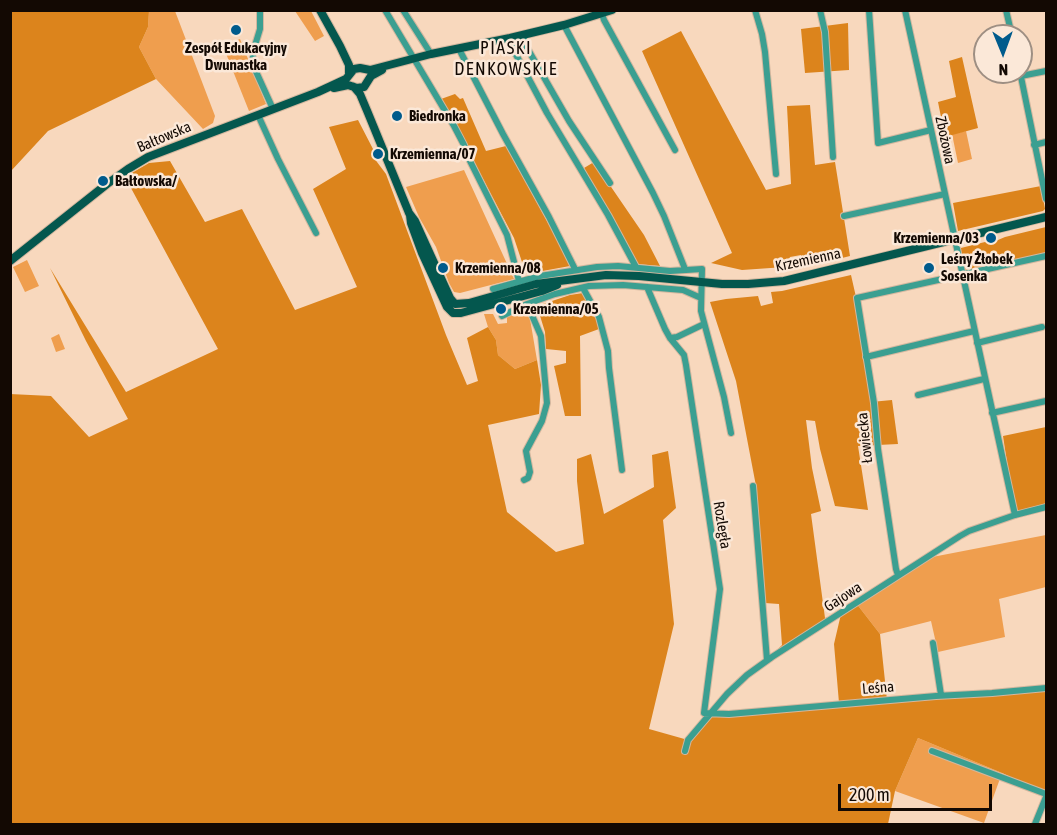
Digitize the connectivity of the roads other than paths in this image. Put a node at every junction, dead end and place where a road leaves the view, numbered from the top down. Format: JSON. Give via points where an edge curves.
{"nodes":[{"id":1,"x":260,"y":10,"type":"edge"},
{"id":2,"x":320,"y":10,"type":"edge"},
{"id":3,"x":385,"y":10,"type":"edge"},
{"id":4,"x":403,"y":10,"type":"edge"},
{"id":5,"x":612,"y":10,"type":"edge"},
{"id":6,"x":754,"y":10,"type":"edge"},
{"id":7,"x":820,"y":10,"type":"edge"},
{"id":8,"x":869,"y":10,"type":"edge"},
{"id":9,"x":904,"y":10,"type":"edge"},
{"id":10,"x":602,"y":14,"type":"junction"},
{"id":11,"x":564,"y":25,"type":"junction"},
{"id":12,"x":523,"y":35,"type":"junction"},
{"id":13,"x":510,"y":38,"type":"junction"},
{"id":14,"x":340,"y":46,"type":"junction"},
{"id":15,"x":459,"y":49,"type":"junction"},
{"id":16,"x":431,"y":54,"type":"junction"},
{"id":17,"x":415,"y":59,"type":"junction"},
{"id":18,"x":394,"y":63,"type":"junction"},
{"id":19,"x":362,"y":68,"type":"junction"},
{"id":20,"x":349,"y":75,"type":"junction"},
{"id":21,"x":368,"y":82,"type":"junction"},
{"id":22,"x":1022,"y":84,"type":"edge"},
{"id":23,"x":353,"y":86,"type":"junction"},
{"id":24,"x":318,"y":92,"type":"junction"},
{"id":25,"x":273,"y":109,"type":"junction"},
{"id":26,"x":368,"y":113,"type":"junction"},
{"id":27,"x":258,"y":115,"type":"junction"},
{"id":28,"x":931,"y":130,"type":"junction"},
{"id":29,"x":1047,"y":142,"type":"edge"},
{"id":30,"x":1034,"y":145,"type":"junction"},
{"id":31,"x":675,"y":150,"type":"dead end"},
{"id":32,"x":833,"y":157,"type":"dead end"},
{"id":33,"x":776,"y":174,"type":"dead end"},
{"id":34,"x":610,"y":183,"type":"dead end"},
{"id":35,"x":945,"y":194,"type":"junction"},
{"id":36,"x":1047,"y":199,"type":"edge"},
{"id":37,"x":844,"y":216,"type":"dead end"},
{"id":38,"x":1047,"y":217,"type":"edge"},
{"id":39,"x":316,"y":233,"type":"dead end"},
{"id":40,"x":955,"y":240,"type":"junction"},
{"id":41,"x":1047,"y":256,"type":"edge"},
{"id":42,"x":10,"y":261,"type":"edge"},
{"id":43,"x":636,"y":267,"type":"junction"},
{"id":44,"x":575,"y":269,"type":"junction"},
{"id":45,"x":685,"y":269,"type":"junction"},
{"id":46,"x":962,"y":274,"type":"junction"},
{"id":47,"x":519,"y":282,"type":"junction"},
{"id":48,"x":703,"y":283,"type":"junction"},
{"id":49,"x":647,"y":287,"type":"junction"},
{"id":50,"x":583,"y":288,"type":"junction"},
{"id":51,"x":493,"y":289,"type":"dead end"},
{"id":52,"x":701,"y":298,"type":"junction"},
{"id":53,"x":527,"y":304,"type":"junction"},
{"id":54,"x":502,"y":316,"type":"dead end"},
{"id":55,"x":704,"y":324,"type":"junction"},
{"id":56,"x":1042,"y":327,"type":"dead end"},
{"id":57,"x":975,"y":331,"type":"junction"},
{"id":58,"x":670,"y":338,"type":"junction"},
{"id":59,"x":977,"y":343,"type":"junction"},
{"id":60,"x":866,"y":357,"type":"junction"},
{"id":61,"x":984,"y":379,"type":"junction"},
{"id":62,"x":918,"y":395,"type":"dead end"},
{"id":63,"x":1047,"y":401,"type":"edge"},
{"id":64,"x":992,"y":413,"type":"junction"},
{"id":65,"x":731,"y":433,"type":"dead end"},
{"id":66,"x":622,"y":470,"type":"dead end"},
{"id":67,"x":524,"y":480,"type":"dead end"},
{"id":68,"x":753,"y":486,"type":"dead end"},
{"id":69,"x":1047,"y":507,"type":"edge"},
{"id":70,"x":1015,"y":515,"type":"junction"},
{"id":71,"x":898,"y":575,"type":"junction"},
{"id":72,"x":933,"y":643,"type":"dead end"},
{"id":73,"x":767,"y":660,"type":"junction"},
{"id":74,"x":1047,"y":688,"type":"edge"},
{"id":75,"x":941,"y":695,"type":"junction"},
{"id":76,"x":712,"y":714,"type":"junction"},
{"id":77,"x":685,"y":751,"type":"dead end"},
{"id":78,"x":932,"y":751,"type":"dead end"},
{"id":79,"x":1047,"y":796,"type":"edge"},
{"id":80,"x":1035,"y":825,"type":"edge"}],
"edges":[{"from":1,"to":25,"type":"street","via":[[253,65]]},
{"from":2,"to":14,"type":"main road"},
{"from":3,"to":17,"type":"street"},
{"from":4,"to":16,"type":"street"},
{"from":5,"to":10,"type":"main road"},
{"from":6,"to":33,"type":"street","via":[[765,52]]},
{"from":7,"to":32,"type":"street","via":[[825,32]]},
{"from":8,"to":28,"type":"street","via":[[878,143]]},
{"from":9,"to":28,"type":"street","name":"Zbożowa"},
{"from":10,"to":11,"type":"main road"},
{"from":10,"to":31,"type":"street"},
{"from":11,"to":12,"type":"main road"},
{"from":11,"to":45,"type":"street","via":[[653,193]]},
{"from":12,"to":13,"type":"main road"},
{"from":12,"to":34,"type":"street","via":[[569,120]]},
{"from":13,"to":15,"type":"main road"},
{"from":13,"to":43,"type":"street","via":[[547,112]]},
{"from":14,"to":19,"type":"main road"},
{"from":14,"to":20,"type":"main road"},
{"from":15,"to":16,"type":"main road"},
{"from":15,"to":44,"type":"street"},
{"from":16,"to":17,"type":"main road"},
{"from":17,"to":18,"type":"main road"},
{"from":17,"to":47,"type":"street","via":[[464,145],[507,235]]},
{"from":18,"to":19,"type":"main road","via":[[370,70]]},
{"from":18,"to":21,"type":"main road"},
{"from":19,"to":20,"type":"main road"},
{"from":19,"to":21,"type":"main road","via":[[368,73]]},
{"from":20,"to":23,"type":"main road"},
{"from":20,"to":24,"type":"main road","name":"Bałtowska"},
{"from":21,"to":23,"type":"main road","via":[[361,88]]},
{"from":21,"to":26,"type":"main road","name":"Krzemienna"},
{"from":22,"to":30,"type":"street"},
{"from":23,"to":24,"type":"main road","name":"Bałtowska"},
{"from":23,"to":26,"type":"main road","name":"Krzemienna"},
{"from":24,"to":25,"type":"main road","name":"Bałtowska"},
{"from":25,"to":27,"type":"main road","name":"Bałtowska"},
{"from":26,"to":48,"type":"main road","name":"Krzemienna","via":[[410,213],[422,253],[453,313],[570,280],[606,275]]},
{"from":27,"to":39,"type":"street"},
{"from":27,"to":42,"type":"main road","name":"Bałtowska","via":[[148,157]]},
{"from":28,"to":35,"type":"street","name":"Zbożowa"},
{"from":29,"to":30,"type":"street"},
{"from":30,"to":36,"type":"street"},
{"from":35,"to":37,"type":"street"},
{"from":35,"to":40,"type":"street","name":"Zbożowa"},
{"from":38,"to":40,"type":"main road","name":"Krzemienna"},
{"from":40,"to":46,"type":"street","name":"Zbożowa"},
{"from":40,"to":48,"type":"main road","name":"Krzemienna","via":[[784,281]]},
{"from":41,"to":46,"type":"street"},
{"from":43,"to":44,"type":"street"},
{"from":43,"to":45,"type":"street"},
{"from":44,"to":47,"type":"street"},
{"from":45,"to":48,"type":"street","via":[[702,269]]},
{"from":46,"to":57,"type":"street","name":"Zbożowa"},
{"from":46,"to":60,"type":"street","name":"Łowiecka","via":[[857,298]]},
{"from":47,"to":51,"type":"street"},
{"from":48,"to":52,"type":"street"},
{"from":49,"to":50,"type":"street"},
{"from":49,"to":52,"type":"street","via":[[683,290]]},
{"from":49,"to":58,"type":"street","name":"Rozległa"},
{"from":50,"to":53,"type":"street"},
{"from":50,"to":66,"type":"street","via":[[599,317],[608,351]]},
{"from":52,"to":55,"type":"street"},
{"from":53,"to":54,"type":"street"},
{"from":53,"to":67,"type":"street","via":[[541,336],[547,403],[542,422],[527,448],[530,474]]},
{"from":55,"to":58,"type":"street"},
{"from":55,"to":65,"type":"street"},
{"from":56,"to":59,"type":"street"},
{"from":57,"to":59,"type":"street","name":"Zbożowa"},
{"from":57,"to":60,"type":"street"},
{"from":58,"to":76,"type":"street","name":"Rozległa","via":[[684,355],[686,365],[720,589],[704,713]]},
{"from":59,"to":61,"type":"street","name":"Zbożowa"},
{"from":60,"to":71,"type":"street","name":"Łowiecka"},
{"from":61,"to":62,"type":"street"},
{"from":61,"to":64,"type":"street","name":"Zbożowa"},
{"from":63,"to":64,"type":"street"},
{"from":64,"to":70,"type":"street","name":"Zbożowa"},
{"from":68,"to":73,"type":"street"},
{"from":69,"to":70,"type":"street","name":"Gajowa"},
{"from":70,"to":71,"type":"street","name":"Gajowa","via":[[969,531]]},
{"from":71,"to":73,"type":"street","name":"Gajowa"},
{"from":72,"to":75,"type":"street"},
{"from":73,"to":76,"type":"street","name":"Gajowa","via":[[727,694]]},
{"from":74,"to":75,"type":"street","name":"Leśna"},
{"from":75,"to":76,"type":"street","name":"Leśna"},
{"from":76,"to":77,"type":"street","name":"Gajowa","via":[[688,740]]},
{"from":78,"to":79,"type":"street"},
{"from":79,"to":80,"type":"street"}]}
